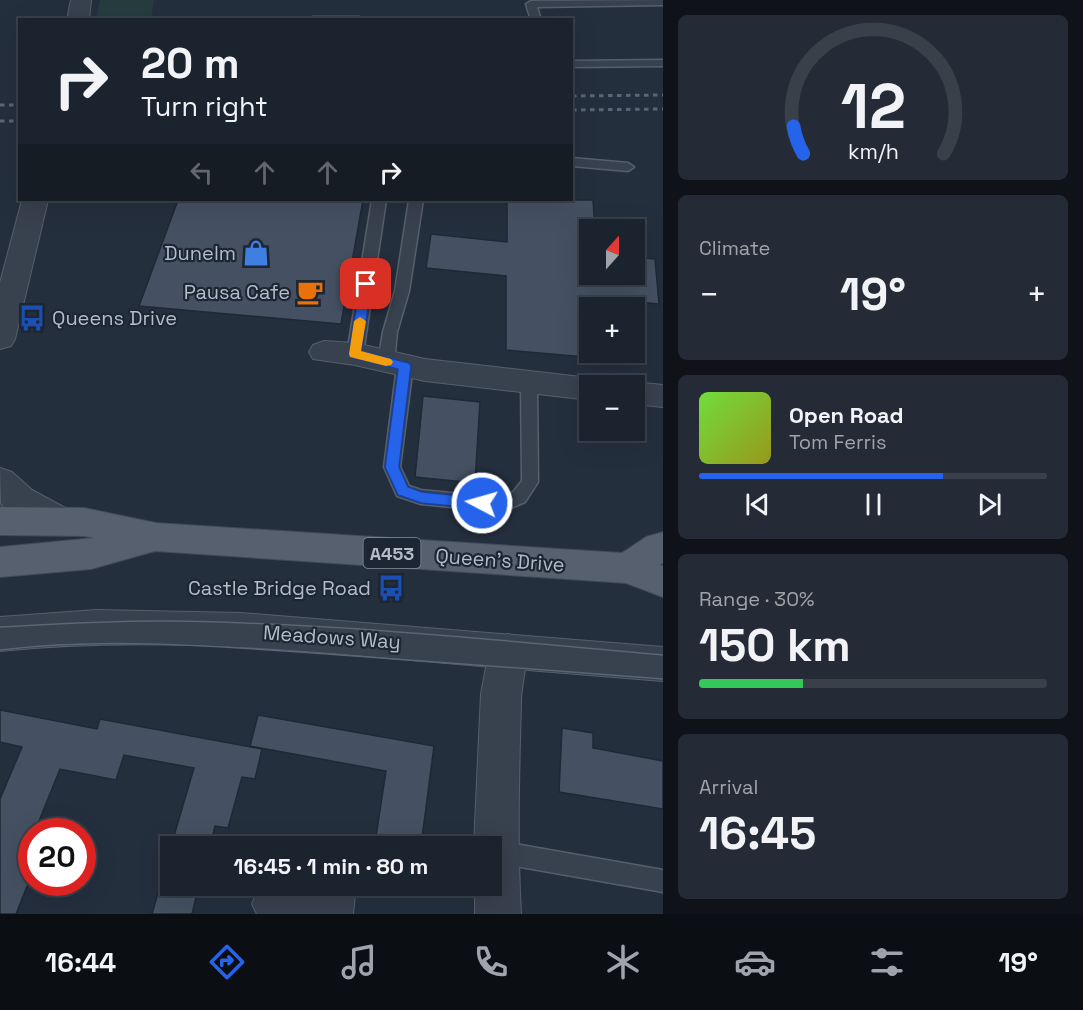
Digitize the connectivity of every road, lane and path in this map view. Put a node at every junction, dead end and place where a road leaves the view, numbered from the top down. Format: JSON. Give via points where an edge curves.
{"nodes":[{"id":1,"x":81,"y":0,"type":"edge"},
{"id":2,"x":663,"y":2,"type":"edge"},
{"id":3,"x":78,"y":18,"type":"edge"},
{"id":4,"x":535,"y":18,"type":"edge"},
{"id":5,"x":663,"y":63,"type":"edge"},
{"id":6,"x":573,"y":64,"type":"edge"},
{"id":7,"x":573,"y":162,"type":"edge"},
{"id":8,"x":628,"y":167,"type":"dead end"},
{"id":9,"x":35,"y":201,"type":"edge"},
{"id":10,"x":379,"y":201,"type":"edge"},
{"id":11,"x":416,"y":201,"type":"edge"},
{"id":12,"x":3,"y":327,"type":"edge"},
{"id":13,"x":324,"y":352,"type":"dead end"},
{"id":14,"x":355,"y":354,"type":"junction"},
{"id":15,"x":395,"y":364,"type":"junction"},
{"id":16,"x":530,"y":382,"type":"junction"},
{"id":17,"x":579,"y":387,"type":"edge"},
{"id":18,"x":645,"y":394,"type":"edge"},
{"id":19,"x":663,"y":396,"type":"edge"},
{"id":20,"x":0,"y":482,"type":"edge"},
{"id":21,"x":0,"y":521,"type":"edge"},
{"id":22,"x":59,"y":521,"type":"junction"},
{"id":23,"x":156,"y":537,"type":"junction"},
{"id":24,"x":663,"y":547,"type":"edge"},
{"id":25,"x":0,"y":562,"type":"edge"},
{"id":26,"x":628,"y":568,"type":"junction"},
{"id":27,"x":663,"y":582,"type":"edge"},
{"id":28,"x":0,"y":634,"type":"edge"},
{"id":29,"x":508,"y":651,"type":"junction"},
{"id":30,"x":663,"y":664,"type":"edge"},
{"id":31,"x":497,"y":836,"type":"edge"},
{"id":32,"x":502,"y":853,"type":"edge"},
{"id":33,"x":663,"y":881,"type":"edge"},
{"id":34,"x":332,"y":896,"type":"edge"},
{"id":35,"x":497,"y":896,"type":"edge"},
{"id":36,"x":275,"y":904,"type":"dead end"},
{"id":37,"x":330,"y":914,"type":"edge"},
{"id":38,"x":498,"y":914,"type":"edge"}],
"edges":[{"from":1,"to":3,"type":"street"},
{"from":2,"to":4,"type":"lane","via":[[531,3]]},
{"from":5,"to":6,"type":"lane"},
{"from":7,"to":8,"type":"lane"},
{"from":9,"to":12,"type":"street"},
{"from":10,"to":14,"type":"lane"},
{"from":11,"to":15,"type":"lane","via":[[402,291],[390,332]]},
{"from":13,"to":14,"type":"street"},
{"from":14,"to":15,"type":"street"},
{"from":15,"to":16,"type":"street"},
{"from":15,"to":16,"type":"lane","via":[[392,467],[403,491],[421,497],[502,506],[519,497],[530,482]]},
{"from":16,"to":17,"type":"street"},
{"from":18,"to":19,"type":"street"},
{"from":20,"to":22,"type":"street","via":[[28,506]]},
{"from":21,"to":22,"type":"main road","name":"Queen's Drive","number":"A453"},
{"from":22,"to":23,"type":"main road","name":"Queen's Drive","number":"A453","via":[[84,522]]},
{"from":23,"to":25,"type":"main road","name":"Queen's Drive","number":"A453","via":[[91,554]]},
{"from":23,"to":26,"type":"main road","name":"Queen's Drive","number":"A453"},
{"from":24,"to":26,"type":"main road"},
{"from":26,"to":27,"type":"main road","name":"Queen's Drive","number":"A453"},
{"from":28,"to":29,"type":"street","name":"Meadows Way","via":[[121,626],[341,636]]},
{"from":29,"to":30,"type":"street","name":"Meadows Way"},
{"from":29,"to":31,"type":"street","via":[[501,694]]},
{"from":32,"to":33,"type":"lane"},
{"from":34,"to":37,"type":"street"},
{"from":35,"to":38,"type":"street"},
{"from":36,"to":37,"type":"street"}]}
